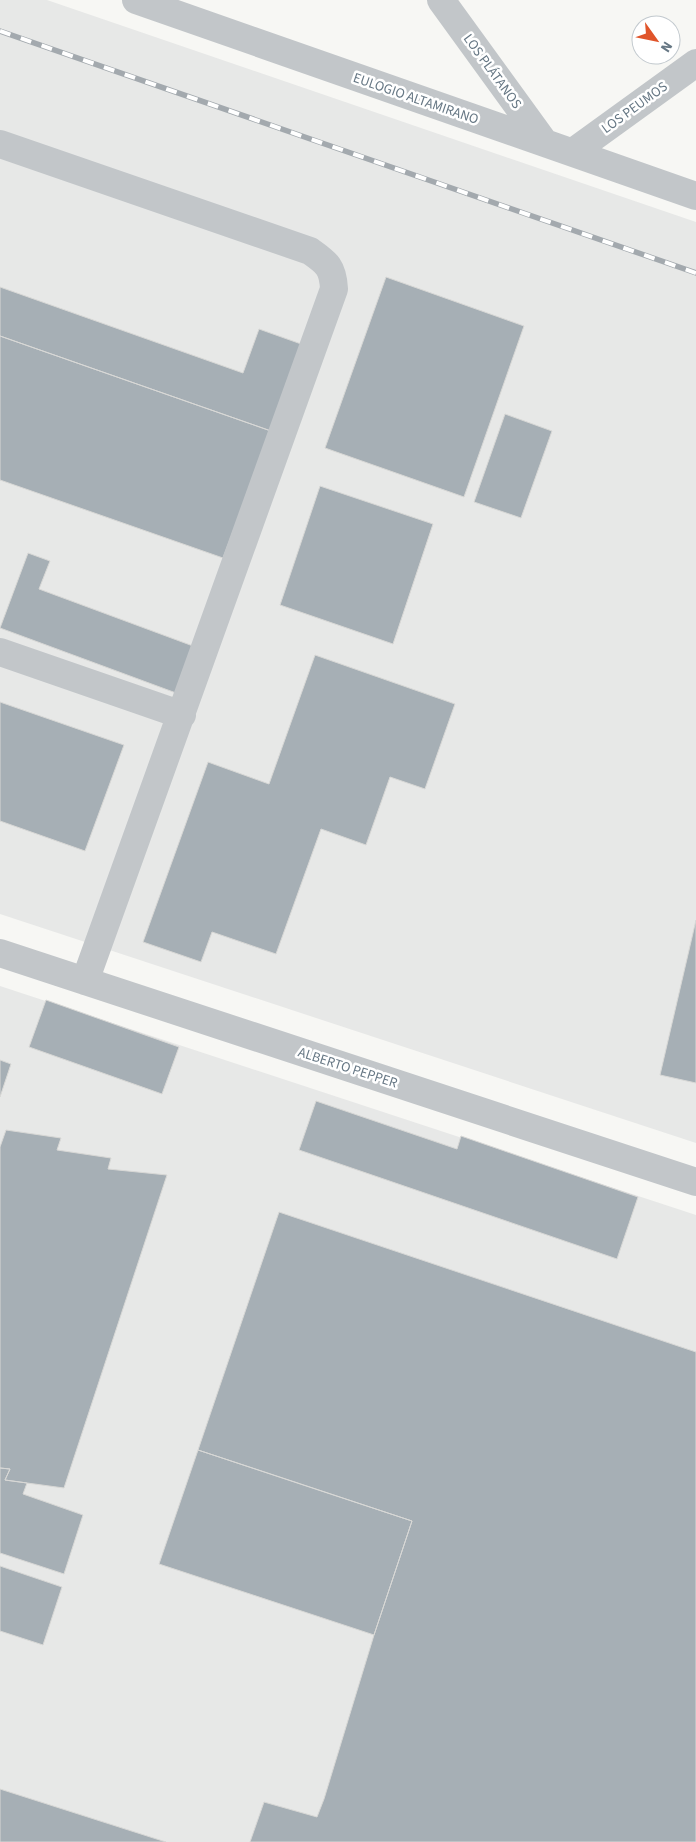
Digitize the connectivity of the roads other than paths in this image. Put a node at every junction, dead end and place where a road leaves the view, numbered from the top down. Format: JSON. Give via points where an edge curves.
{"nodes":[{"id":1,"x":136,"y":0,"type":"edge"},
{"id":2,"x":441,"y":0,"type":"edge"},
{"id":3,"x":696,"y":63,"type":"edge"},
{"id":4,"x":544,"y":142,"type":"junction"},
{"id":5,"x":0,"y":144,"type":"edge"},
{"id":6,"x":573,"y":152,"type":"junction"},
{"id":7,"x":696,"y":196,"type":"edge"},
{"id":8,"x":0,"y":652,"type":"edge"},
{"id":9,"x":182,"y":714,"type":"junction"},
{"id":10,"x":0,"y":953,"type":"edge"},
{"id":11,"x":85,"y":981,"type":"junction"},
{"id":12,"x":696,"y":1182,"type":"edge"}],
"edges":[{"from":1,"to":4,"type":"street","name":"EULOGIO ALTAMIRANO"},
{"from":2,"to":4,"type":"street","name":"LOS PLÁTANOS"},
{"from":3,"to":6,"type":"street","name":"LOS PEUMOS"},
{"from":4,"to":6,"type":"street","name":"EULOGIO ALTAMIRANO"},
{"from":5,"to":9,"type":"street","via":[[310,251],[333,273],[334,289]]},
{"from":6,"to":7,"type":"street","name":"EULOGIO ALTAMIRANO"},
{"from":8,"to":9,"type":"street"},
{"from":9,"to":11,"type":"street"},
{"from":10,"to":11,"type":"street","name":"ALBERTO PEPPER"},
{"from":11,"to":12,"type":"street","name":"ALBERTO PEPPER"}]}
